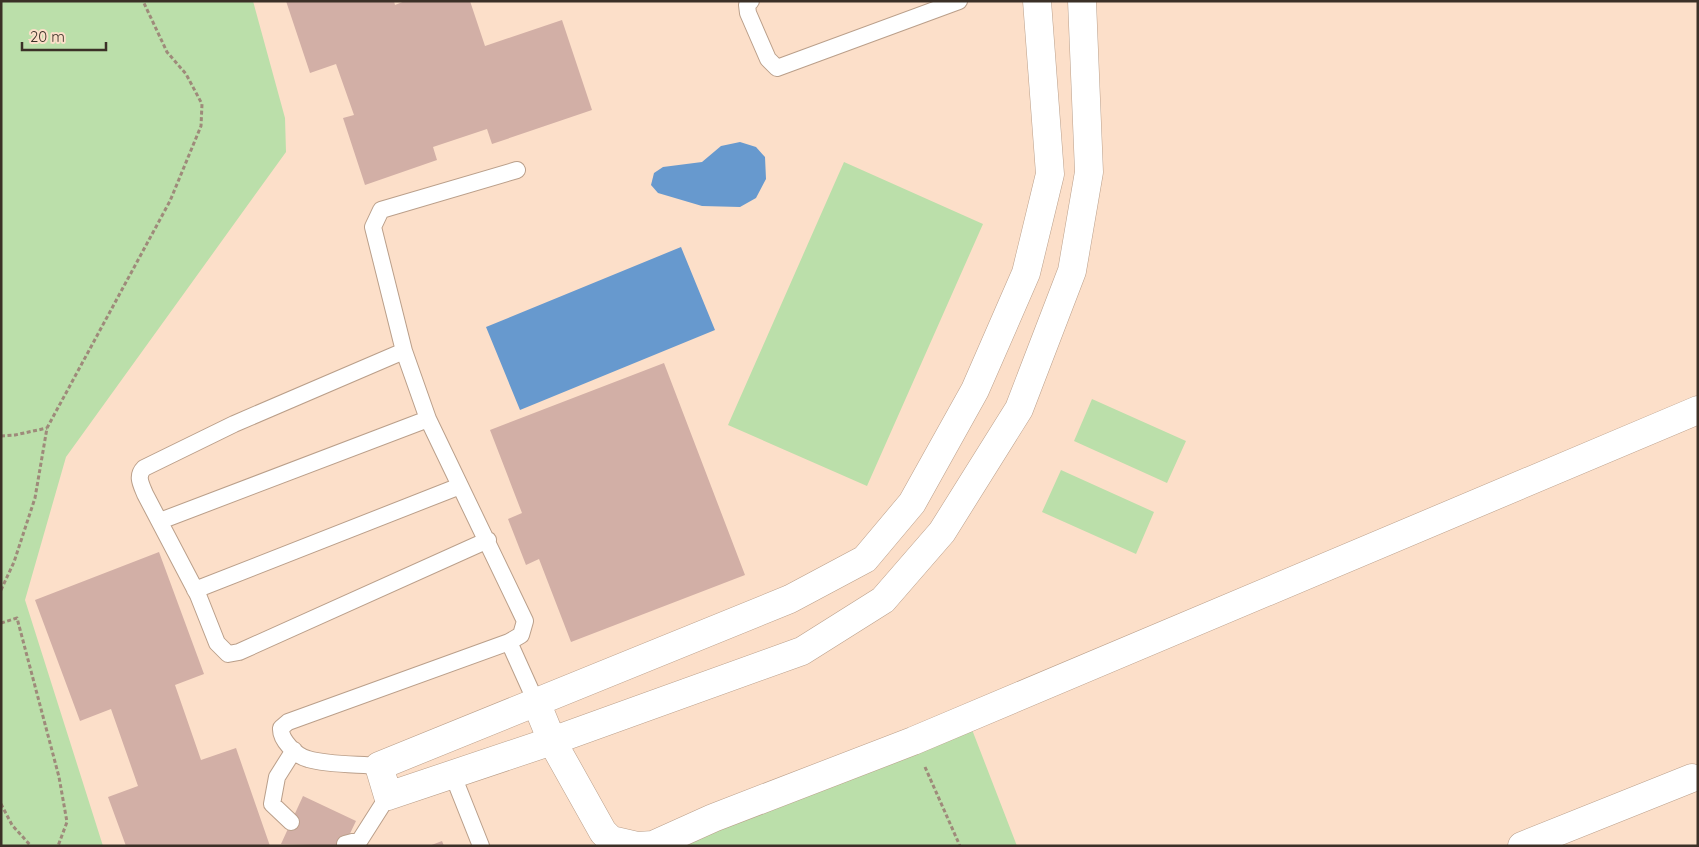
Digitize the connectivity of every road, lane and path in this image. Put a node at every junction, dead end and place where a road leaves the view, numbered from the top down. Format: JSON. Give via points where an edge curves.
{"nodes":[{"id":1,"x":143,"y":1,"type":"edge"},
{"id":2,"x":751,"y":1,"type":"edge"},
{"id":3,"x":959,"y":1,"type":"edge"},
{"id":4,"x":1037,"y":1,"type":"edge"},
{"id":5,"x":1082,"y":1,"type":"edge"},
{"id":6,"x":517,"y":170,"type":"dead end"},
{"id":7,"x":1041,"y":208,"type":"junction"},
{"id":8,"x":1082,"y":216,"type":"junction"},
{"id":9,"x":404,"y":351,"type":"junction"},
{"id":10,"x":1698,"y":410,"type":"edge"},
{"id":11,"x":428,"y":420,"type":"junction"},
{"id":12,"x":47,"y":428,"type":"junction"},
{"id":13,"x":1,"y":436,"type":"edge"},
{"id":14,"x":460,"y":486,"type":"junction"},
{"id":15,"x":160,"y":521,"type":"junction"},
{"id":16,"x":488,"y":540,"type":"junction"},
{"id":17,"x":1,"y":590,"type":"edge"},
{"id":18,"x":195,"y":590,"type":"junction"},
{"id":19,"x":1,"y":623,"type":"edge"},
{"id":20,"x":508,"y":642,"type":"junction"},
{"id":21,"x":536,"y":702,"type":"junction"},
{"id":22,"x":552,"y":741,"type":"junction"},
{"id":23,"x":913,"y":741,"type":"junction"},
{"id":24,"x":294,"y":750,"type":"junction"},
{"id":25,"x":379,"y":766,"type":"junction"},
{"id":26,"x":452,"y":773,"type":"junction"},
{"id":27,"x":1692,"y":778,"type":"dead end"},
{"id":28,"x":388,"y":796,"type":"junction"},
{"id":29,"x":1,"y":804,"type":"edge"},
{"id":30,"x":291,"y":822,"type":"dead end"},
{"id":31,"x":345,"y":844,"type":"dead end"},
{"id":32,"x":31,"y":846,"type":"edge"},
{"id":33,"x":58,"y":846,"type":"edge"},
{"id":34,"x":481,"y":846,"type":"edge"},
{"id":35,"x":637,"y":846,"type":"edge"},
{"id":36,"x":960,"y":846,"type":"edge"},
{"id":37,"x":1522,"y":846,"type":"edge"}],
"edges":[{"from":1,"to":12,"type":"path","via":[[167,52],[186,74],[202,104],[202,126],[170,201]]},
{"from":2,"to":3,"type":"lane","via":[[747,5],[748,13],[768,59],[777,68]]},
{"from":4,"to":7,"type":"street","via":[[1050,174]]},
{"from":5,"to":8,"type":"street","via":[[1089,172]]},
{"from":6,"to":9,"type":"lane","via":[[381,210],[375,218],[372,227]]},
{"from":7,"to":8,"type":"street"},
{"from":7,"to":21,"type":"street","via":[[1026,273],[975,390],[912,504],[864,559],[790,599]]},
{"from":8,"to":22,"type":"street","via":[[1072,271],[1019,410],[942,532],[882,600],[802,650]]},
{"from":9,"to":11,"type":"lane"},
{"from":9,"to":15,"type":"lane","via":[[234,424],[144,468],[139,480]]},
{"from":10,"to":23,"type":"street"},
{"from":11,"to":14,"type":"lane"},
{"from":11,"to":15,"type":"lane"},
{"from":12,"to":13,"type":"path"},
{"from":12,"to":17,"type":"path","via":[[35,498]]},
{"from":14,"to":16,"type":"lane"},
{"from":14,"to":18,"type":"lane"},
{"from":15,"to":18,"type":"lane"},
{"from":16,"to":18,"type":"lane","via":[[230,654],[217,643]]},
{"from":16,"to":20,"type":"lane","via":[[525,621],[521,635]]},
{"from":19,"to":33,"type":"path","via":[[18,618],[57,768],[67,822]]},
{"from":20,"to":21,"type":"lane"},
{"from":20,"to":24,"type":"lane","via":[[288,722],[281,728],[281,734]]},
{"from":21,"to":22,"type":"street"},
{"from":21,"to":25,"type":"street"},
{"from":22,"to":26,"type":"street"},
{"from":22,"to":35,"type":"street","via":[[603,832],[611,840]]},
{"from":23,"to":35,"type":"street","via":[[713,818],[653,845]]},
{"from":23,"to":36,"type":"path"},
{"from":24,"to":25,"type":"lane","via":[[308,760]]},
{"from":24,"to":30,"type":"lane","via":[[277,777],[272,804]]},
{"from":25,"to":28,"type":"street"},
{"from":26,"to":28,"type":"street"},
{"from":26,"to":34,"type":"lane"},
{"from":27,"to":37,"type":"street"},
{"from":28,"to":31,"type":"lane","via":[[360,840]]},
{"from":29,"to":32,"type":"path","via":[[12,825]]}]}
